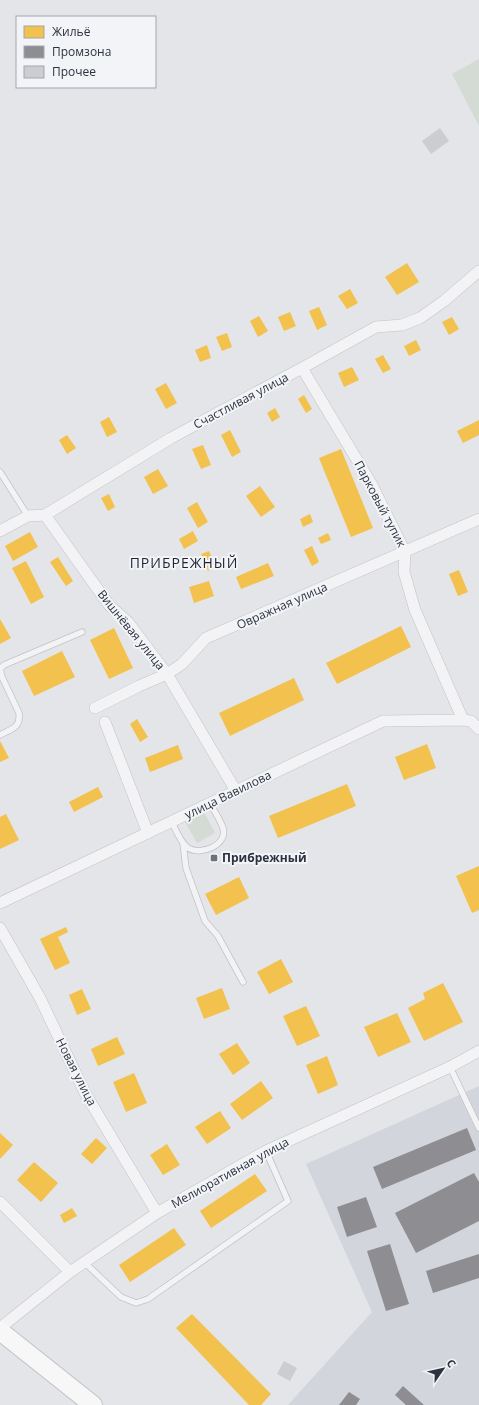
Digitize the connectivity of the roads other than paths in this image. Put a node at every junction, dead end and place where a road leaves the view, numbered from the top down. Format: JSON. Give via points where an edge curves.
{"nodes":[{"id":1,"x":479,"y":271,"type":"edge"},
{"id":2,"x":302,"y":368,"type":"junction"},
{"id":3,"x":0,"y":472,"type":"edge"},
{"id":4,"x":45,"y":515,"type":"junction"},
{"id":5,"x":28,"y":516,"type":"junction"},
{"id":6,"x":479,"y":519,"type":"edge"},
{"id":7,"x":0,"y":531,"type":"edge"},
{"id":8,"x":405,"y":552,"type":"junction"},
{"id":9,"x":82,"y":632,"type":"dead end"},
{"id":10,"x":167,"y":674,"type":"junction"},
{"id":11,"x":95,"y":708,"type":"dead end"},
{"id":12,"x":471,"y":720,"type":"edge"},
{"id":13,"x":106,"y":722,"type":"dead end"},
{"id":14,"x":479,"y":729,"type":"edge"},
{"id":15,"x":0,"y":735,"type":"edge"},
{"id":16,"x":236,"y":790,"type":"junction"},
{"id":17,"x":210,"y":803,"type":"junction"},
{"id":18,"x":172,"y":822,"type":"junction"},
{"id":19,"x":148,"y":833,"type":"junction"},
{"id":20,"x":183,"y":843,"type":"junction"},
{"id":21,"x":0,"y":903,"type":"edge"},
{"id":22,"x":0,"y":928,"type":"edge"},
{"id":23,"x":243,"y":982,"type":"dead end"},
{"id":24,"x":479,"y":1051,"type":"edge"},
{"id":25,"x":450,"y":1067,"type":"junction"},
{"id":26,"x":479,"y":1128,"type":"edge"},
{"id":27,"x":266,"y":1151,"type":"junction"},
{"id":28,"x":0,"y":1202,"type":"edge"},
{"id":29,"x":157,"y":1213,"type":"junction"},
{"id":30,"x":84,"y":1262,"type":"junction"},
{"id":31,"x":70,"y":1272,"type":"junction"},
{"id":32,"x":0,"y":1328,"type":"edge"},
{"id":33,"x":0,"y":1331,"type":"edge"},
{"id":34,"x":93,"y":1405,"type":"edge"}],
"edges":[{"from":1,"to":2,"type":"street","name":"Счастливая улица","via":[[420,318],[402,325],[376,327]]},
{"from":2,"to":4,"type":"street","name":"Счастливая улица","via":[[171,438]]},
{"from":2,"to":8,"type":"street","name":"Парковый тупик","via":[[372,485]]},
{"from":3,"to":5,"type":"lane"},
{"from":4,"to":5,"type":"street","name":"Счастливая улица"},
{"from":4,"to":10,"type":"street","name":"Вишнёвая улица","via":[[109,605],[128,622]]},
{"from":5,"to":7,"type":"street","name":"Счастливая улица"},
{"from":6,"to":8,"type":"street","name":"Овражная улица"},
{"from":8,"to":10,"type":"street","name":"Овражная улица","via":[[206,638],[182,664]]},
{"from":8,"to":12,"type":"street","name":"Парковый тупик","via":[[404,572],[415,610]]},
{"from":9,"to":15,"type":"lane","via":[[4,665],[0,669],[20,720],[17,726]]},
{"from":10,"to":11,"type":"street","name":"Овражная улица"},
{"from":10,"to":16,"type":"street","name":"Вишнёвая улица"},
{"from":12,"to":14,"type":"street","name":"Парковый тупик"},
{"from":12,"to":16,"type":"street","name":"улица Вавилова","via":[[383,721]]},
{"from":13,"to":19,"type":"street"},
{"from":16,"to":17,"type":"street","name":"улица Вавилова"},
{"from":17,"to":18,"type":"street","name":"улица Вавилова"},
{"from":17,"to":20,"type":"lane","via":[[223,828],[220,841],[211,848],[198,851],[188,848]]},
{"from":18,"to":19,"type":"street","name":"улица Вавилова"},
{"from":18,"to":20,"type":"lane"},
{"from":19,"to":21,"type":"street","name":"улица Вавилова"},
{"from":20,"to":23,"type":"lane","via":[[186,868],[205,921],[218,936]]},
{"from":22,"to":29,"type":"street","name":"Новая улица","via":[[40,998],[85,1093]]},
{"from":24,"to":25,"type":"street","name":"Мелиоративная улица"},
{"from":25,"to":26,"type":"lane"},
{"from":25,"to":27,"type":"street","name":"Мелиоративная улица"},
{"from":27,"to":29,"type":"street","name":"Мелиоративная улица"},
{"from":27,"to":30,"type":"lane","via":[[288,1202],[148,1299],[136,1303],[120,1297]]},
{"from":28,"to":31,"type":"street"},
{"from":29,"to":30,"type":"street","name":"Мелиоративная улица"},
{"from":30,"to":31,"type":"street","name":"Мелиоративная улица"},
{"from":31,"to":32,"type":"street","name":"Мелиоративная улица"},
{"from":33,"to":34,"type":"main road"}]}
